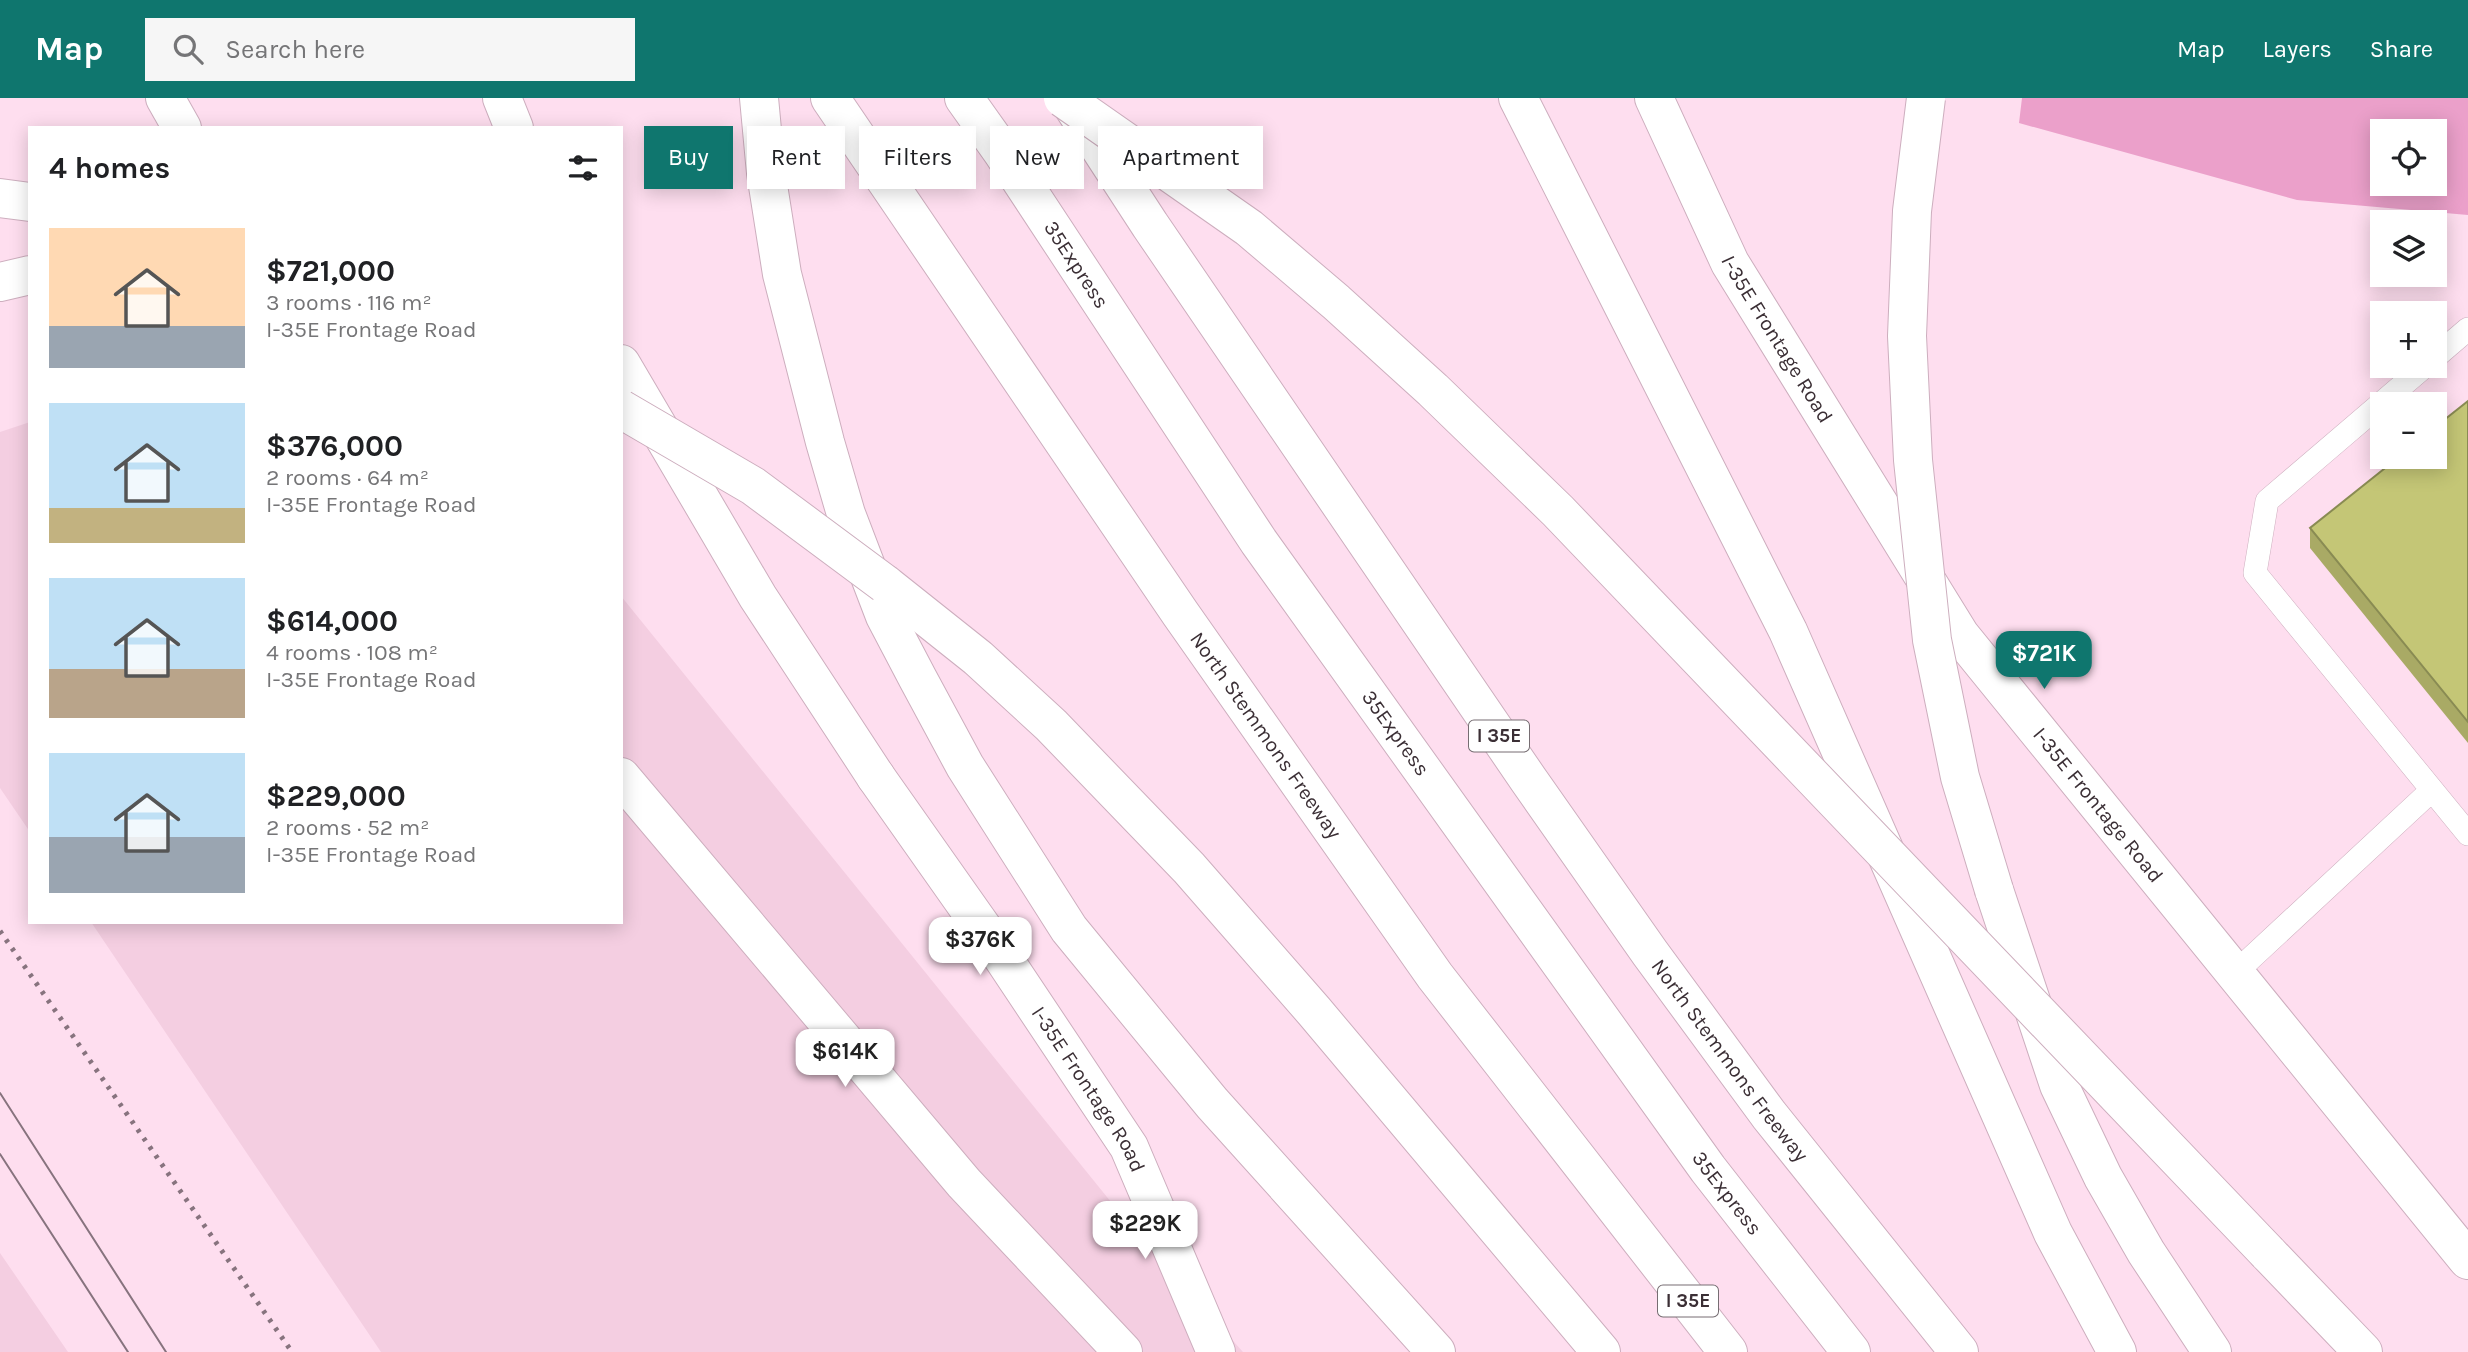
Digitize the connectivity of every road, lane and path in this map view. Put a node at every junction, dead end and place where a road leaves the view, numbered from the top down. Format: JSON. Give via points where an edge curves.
{"nodes":[{"id":1,"x":165,"y":98,"type":"edge"},
{"id":2,"x":502,"y":98,"type":"edge"},
{"id":3,"x":759,"y":98,"type":"edge"},
{"id":4,"x":830,"y":98,"type":"edge"},
{"id":5,"x":964,"y":98,"type":"edge"},
{"id":6,"x":1065,"y":98,"type":"edge"},
{"id":7,"x":1518,"y":98,"type":"edge"},
{"id":8,"x":1654,"y":98,"type":"edge"},
{"id":9,"x":1926,"y":98,"type":"edge"},
{"id":10,"x":181,"y":126,"type":"edge"},
{"id":11,"x":513,"y":126,"type":"edge"},
{"id":12,"x":0,"y":198,"type":"edge"},
{"id":13,"x":28,"y":202,"type":"edge"},
{"id":14,"x":28,"y":275,"type":"edge"},
{"id":15,"x":0,"y":282,"type":"edge"},
{"id":16,"x":2468,"y":329,"type":"edge"},
{"id":17,"x":2447,"y":347,"type":"edge"},
{"id":18,"x":623,"y":367,"type":"edge"},
{"id":19,"x":2412,"y":378,"type":"edge"},
{"id":20,"x":623,"y":410,"type":"edge"},
{"id":21,"x":623,"y":779,"type":"edge"},
{"id":22,"x":2432,"y":790,"type":"junction"},
{"id":23,"x":2468,"y":834,"type":"edge"},
{"id":24,"x":2236,"y":972,"type":"junction"},
{"id":25,"x":2468,"y":1260,"type":"edge"},
{"id":26,"x":1123,"y":1352,"type":"edge"},
{"id":27,"x":1216,"y":1352,"type":"edge"},
{"id":28,"x":1436,"y":1352,"type":"edge"},
{"id":29,"x":1601,"y":1352,"type":"edge"},
{"id":30,"x":1728,"y":1352,"type":"edge"},
{"id":31,"x":1851,"y":1352,"type":"edge"},
{"id":32,"x":1959,"y":1352,"type":"edge"},
{"id":33,"x":2118,"y":1352,"type":"edge"},
{"id":34,"x":2211,"y":1352,"type":"edge"},
{"id":35,"x":2363,"y":1352,"type":"edge"}],
"edges":[{"from":1,"to":10,"type":"main road"},
{"from":2,"to":11,"type":"main road"},
{"from":3,"to":28,"type":"main road","bridge":true,"via":[[782,274],[846,514],[885,616],[965,766],[1069,929],[1212,1103]]},
{"from":4,"to":30,"type":"main road","name":"North Stemmons Freeway","number":"I 35E","via":[[1180,613],[1435,976]]},
{"from":5,"to":31,"type":"main road","name":"35Express","via":[[1259,542],[1700,1158]]},
{"from":6,"to":32,"type":"main road","name":"North Stemmons Freeway","number":"I 35E","via":[[1650,953],[1769,1115]]},
{"from":6,"to":35,"type":"main road","bridge":true,"via":[[1249,228],[1433,390],[1558,511]]},
{"from":7,"to":33,"type":"main road","via":[[1788,631],[2053,1233]]},
{"from":8,"to":24,"type":"main road","name":"I-35E Frontage Road","via":[[1730,263],[1960,635]]},
{"from":9,"to":34,"type":"main road","bridge":true,"via":[[1912,211],[1907,336],[1913,460],[1932,640],[1960,777],[2059,1085],[2103,1177]]},
{"from":12,"to":13,"type":"main road"},
{"from":14,"to":15,"type":"main road"},
{"from":16,"to":17,"type":"lane"},
{"from":18,"to":27,"type":"main road","name":"I-35E Frontage Road","via":[[758,597],[1129,1147]]},
{"from":19,"to":22,"type":"lane","via":[[2267,501],[2255,573]]},
{"from":20,"to":29,"type":"main road","bridge":true,"via":[[752,486],[978,658],[1051,725],[1181,859]]},
{"from":21,"to":26,"type":"main road","via":[[964,1182]]},
{"from":22,"to":23,"type":"lane"},
{"from":22,"to":24,"type":"lane"},
{"from":24,"to":25,"type":"main road","name":"I-35E Frontage Road"}]}
